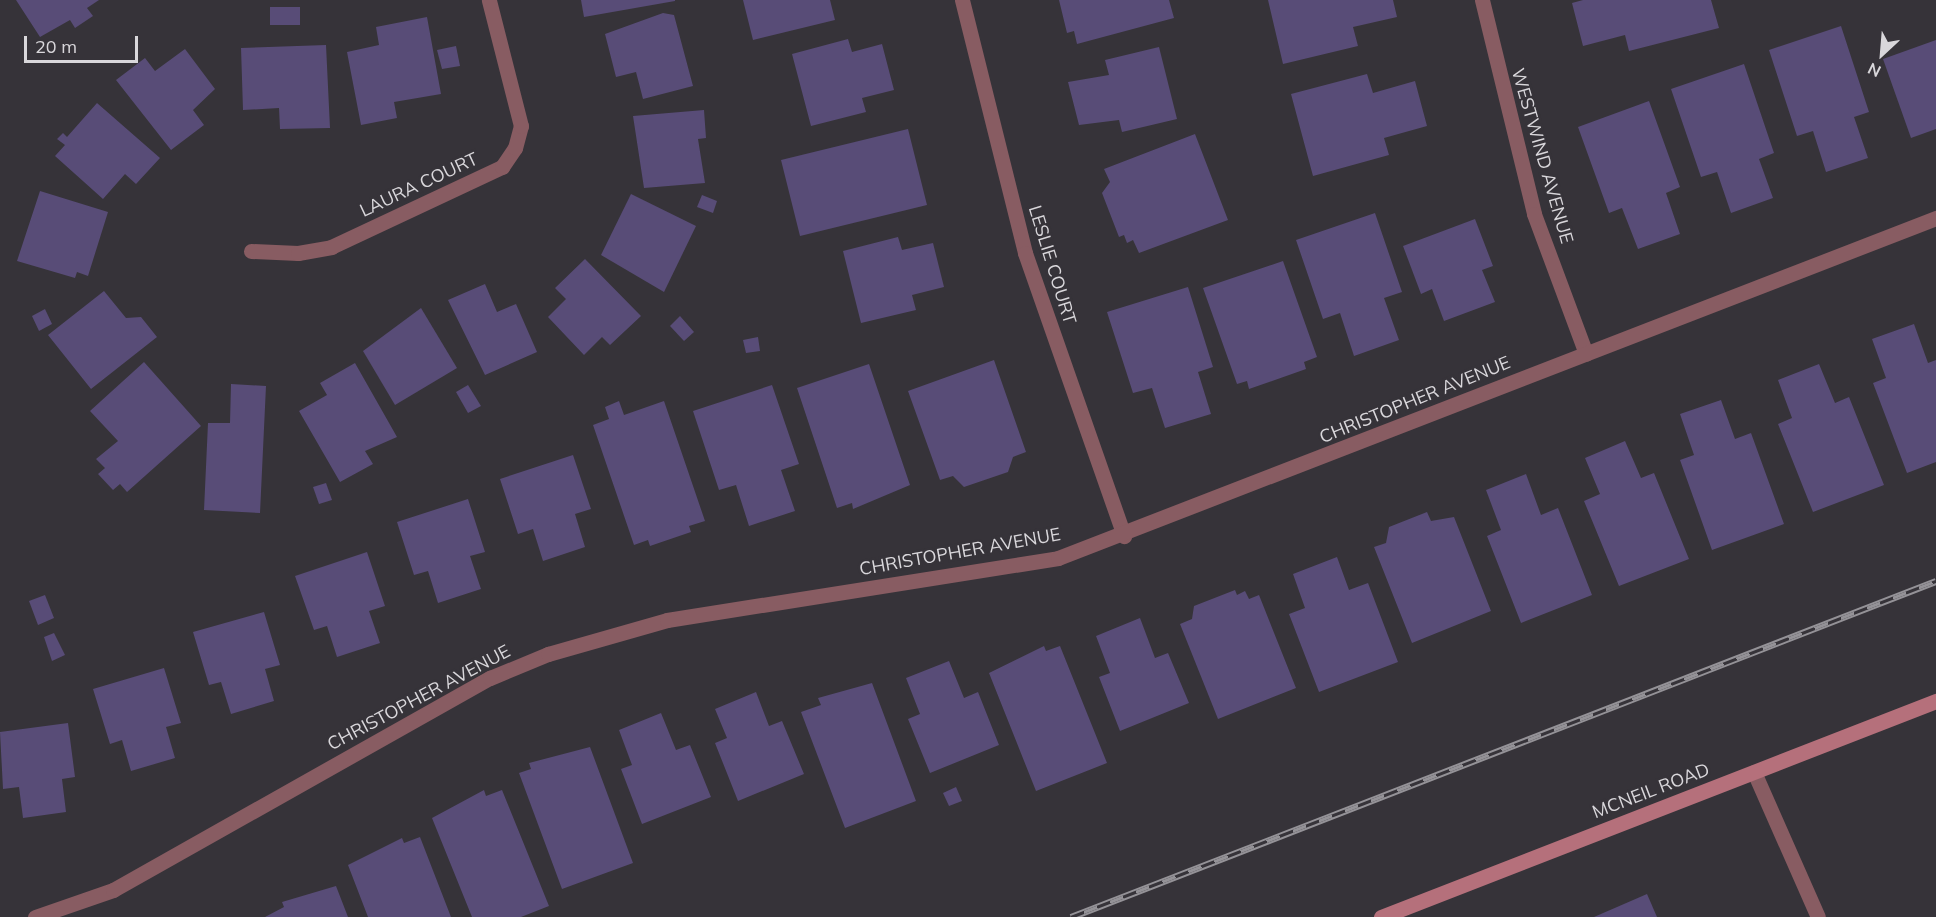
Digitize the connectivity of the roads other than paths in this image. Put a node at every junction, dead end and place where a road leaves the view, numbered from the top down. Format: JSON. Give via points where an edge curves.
{"nodes":[{"id":1,"x":489,"y":0,"type":"edge"},
{"id":2,"x":962,"y":0,"type":"edge"},
{"id":3,"x":1482,"y":0,"type":"edge"},
{"id":4,"x":1936,"y":218,"type":"edge"},
{"id":5,"x":251,"y":251,"type":"dead end"},
{"id":6,"x":1586,"y":354,"type":"junction"},
{"id":7,"x":1124,"y":536,"type":"junction"},
{"id":8,"x":1936,"y":701,"type":"edge"},
{"id":9,"x":1754,"y":772,"type":"junction"},
{"id":10,"x":35,"y":917,"type":"edge"},
{"id":11,"x":1381,"y":917,"type":"edge"},
{"id":12,"x":1818,"y":917,"type":"edge"}],
"edges":[{"from":1,"to":5,"type":"street","name":"LAURA COURT","via":[[521,126],[516,148],[502,166],[331,247],[298,254]]},
{"from":2,"to":7,"type":"street","name":"LESLIE COURT","via":[[1025,253]]},
{"from":3,"to":6,"type":"street","name":"WESTWIND AVENUE","via":[[1534,214]]},
{"from":4,"to":6,"type":"street","name":"CHRISTOPHER AVENUE"},
{"from":6,"to":7,"type":"street","name":"CHRISTOPHER AVENUE"},
{"from":7,"to":10,"type":"street","name":"CHRISTOPHER AVENUE","via":[[1058,558],[667,620],[548,654],[490,678],[113,890]]},
{"from":8,"to":9,"type":"main road","name":"MCNEIL ROAD"},
{"from":9,"to":11,"type":"main road","name":"MCNEIL ROAD"},
{"from":9,"to":12,"type":"street"}]}
